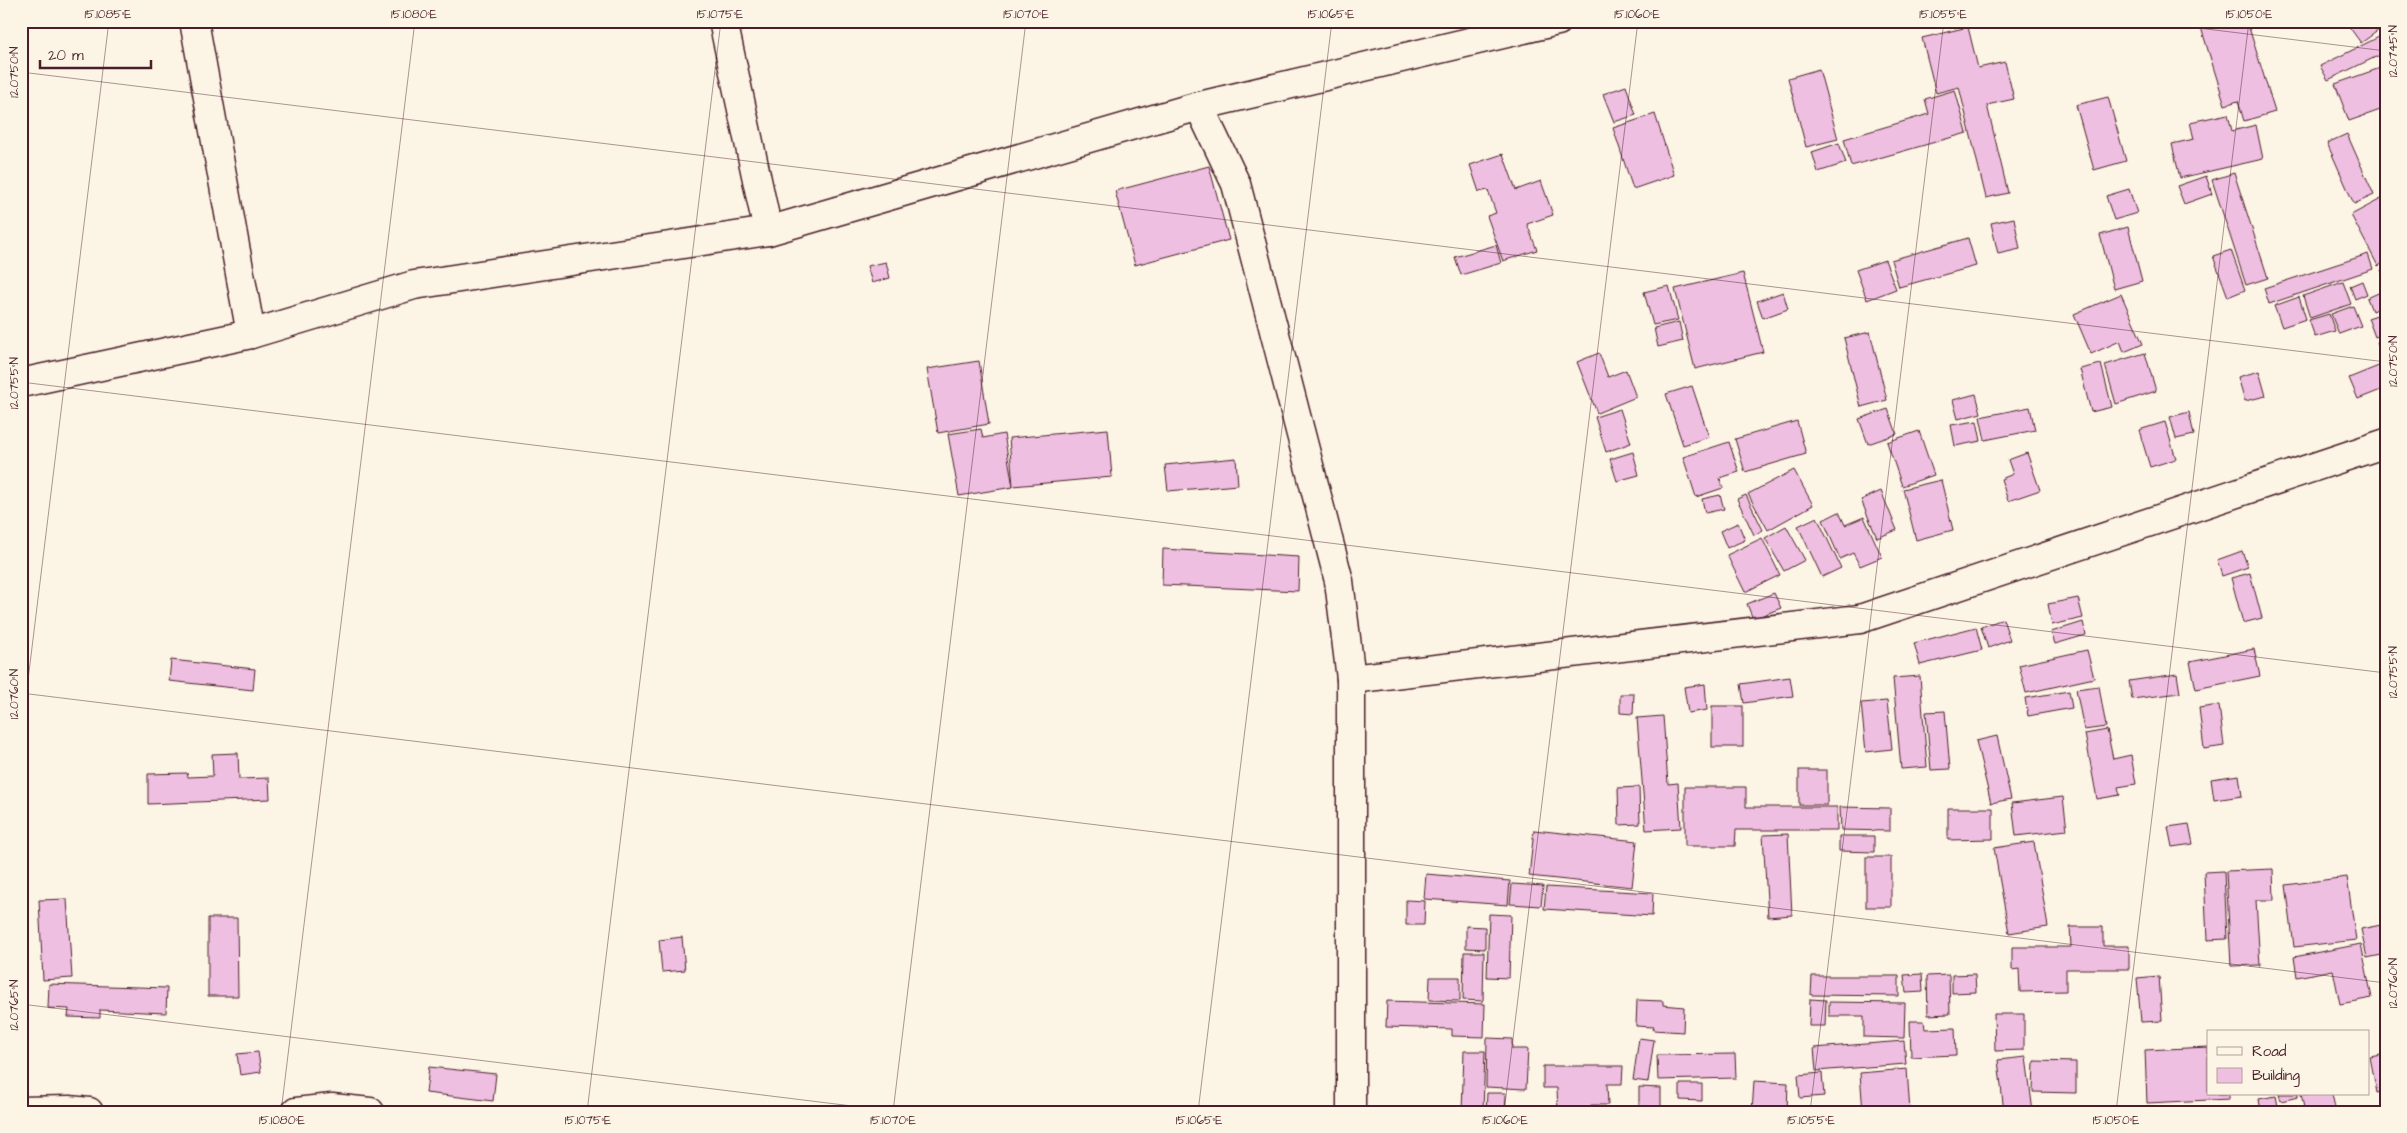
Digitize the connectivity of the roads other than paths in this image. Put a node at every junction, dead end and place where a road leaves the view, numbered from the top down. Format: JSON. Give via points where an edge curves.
{"nodes":[{"id":1,"x":194,"y":21,"type":"edge"},
{"id":2,"x":723,"y":21,"type":"edge"},
{"id":3,"x":1558,"y":21,"type":"edge"},
{"id":4,"x":1199,"y":106,"type":"junction"},
{"id":5,"x":768,"y":230,"type":"junction"},
{"id":6,"x":251,"y":334,"type":"junction"},
{"id":7,"x":21,"y":384,"type":"edge"},
{"id":8,"x":2386,"y":443,"type":"edge"},
{"id":9,"x":1351,"y":679,"type":"junction"},
{"id":10,"x":21,"y":1111,"type":"edge"},
{"id":11,"x":89,"y":1112,"type":"edge"},
{"id":12,"x":296,"y":1112,"type":"edge"},
{"id":13,"x":370,"y":1112,"type":"edge"},
{"id":14,"x":1351,"y":1112,"type":"edge"}],
"edges":[{"from":1,"to":6,"type":"street"},
{"from":2,"to":5,"type":"street"},
{"from":3,"to":4,"type":"street"},
{"from":4,"to":5,"type":"street"},
{"from":4,"to":9,"type":"street","via":[[1236,184],[1339,581]]},
{"from":5,"to":6,"type":"street","via":[[414,285]]},
{"from":6,"to":7,"type":"street"},
{"from":8,"to":9,"type":"street","via":[[1860,619]]},
{"from":9,"to":14,"type":"street"},
{"from":10,"to":11,"type":"street"},
{"from":12,"to":13,"type":"street","via":[[332,1108]]}]}
